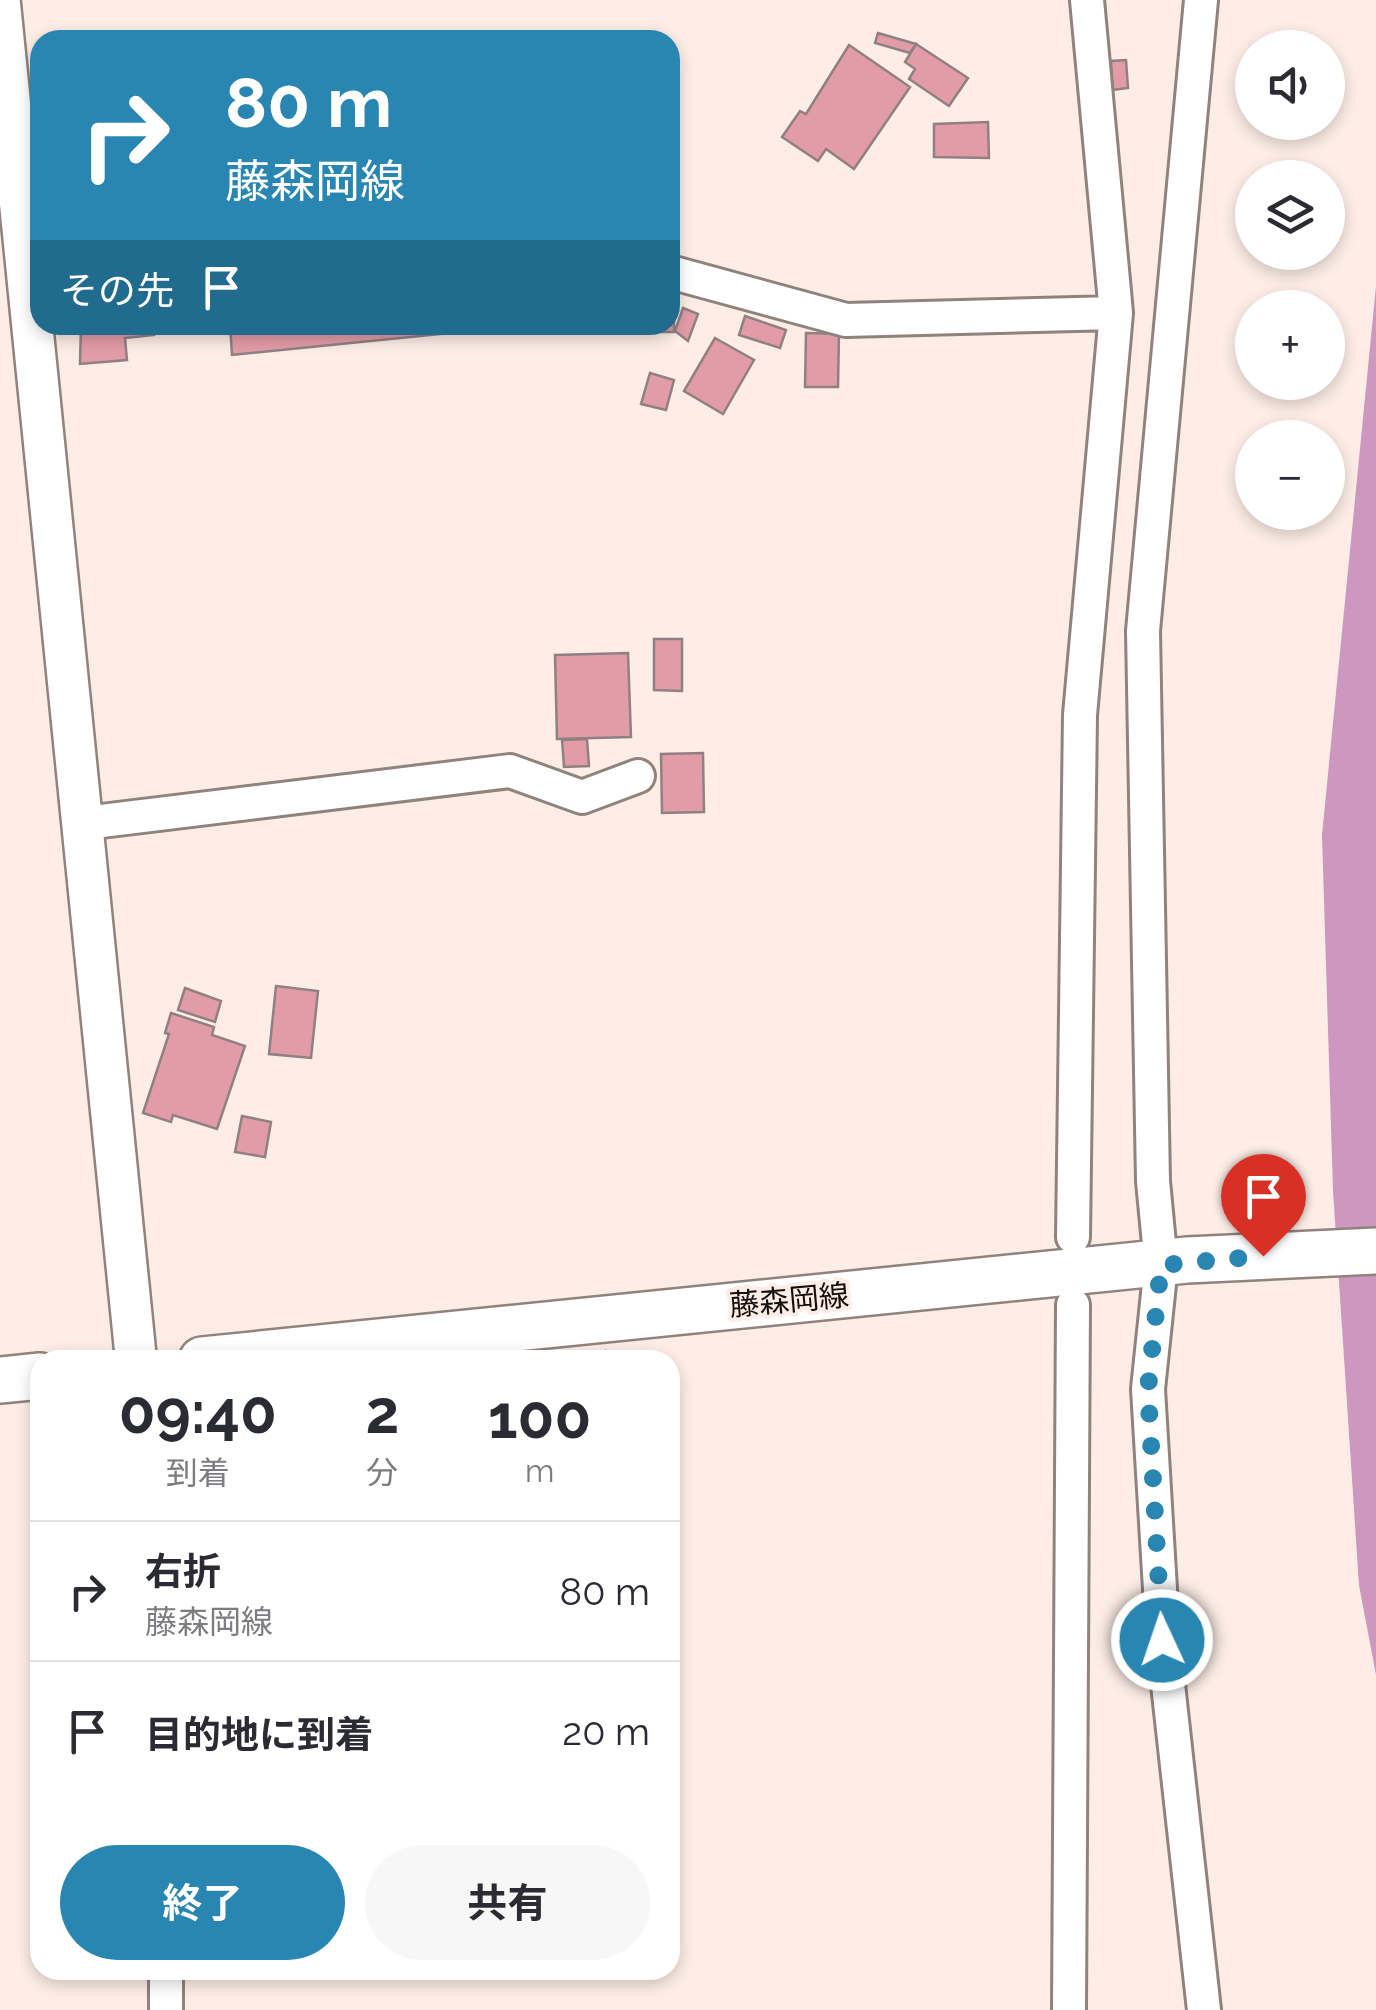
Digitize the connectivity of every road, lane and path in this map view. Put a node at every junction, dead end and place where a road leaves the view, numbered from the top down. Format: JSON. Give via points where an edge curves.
{"nodes":[{"id":1,"x":1088,"y":0,"type":"edge"},
{"id":2,"x":1201,"y":0,"type":"edge"},
{"id":3,"x":0,"y":4,"type":"edge"},
{"id":4,"x":22,"y":219,"type":"edge"},
{"id":5,"x":680,"y":275,"type":"edge"},
{"id":6,"x":30,"y":297,"type":"edge"},
{"id":7,"x":1116,"y":313,"type":"junction"},
{"id":8,"x":34,"y":335,"type":"edge"},
{"id":9,"x":638,"y":776,"type":"dead end"},
{"id":10,"x":84,"y":823,"type":"junction"},
{"id":11,"x":1073,"y":1237,"type":"dead end"},
{"id":12,"x":1376,"y":1250,"type":"edge"},
{"id":13,"x":1174,"y":1262,"type":"junction"},
{"id":14,"x":1073,"y":1304,"type":"dead end"},
{"id":15,"x":135,"y":1350,"type":"edge"},
{"id":16,"x":301,"y":1350,"type":"edge"},
{"id":17,"x":30,"y":1377,"type":"edge"},
{"id":18,"x":0,"y":1380,"type":"edge"},
{"id":19,"x":166,"y":1980,"type":"edge"},
{"id":20,"x":166,"y":2010,"type":"edge"},
{"id":21,"x":1068,"y":2010,"type":"edge"},
{"id":22,"x":1204,"y":2010,"type":"edge"}],
"edges":[{"from":1,"to":7,"type":"street"},
{"from":2,"to":13,"type":"street","via":[[1143,631],[1153,1181]]},
{"from":3,"to":4,"type":"street"},
{"from":4,"to":6,"type":"street"},
{"from":5,"to":7,"type":"street","via":[[846,320]]},
{"from":7,"to":11,"type":"street","via":[[1080,714]]},
{"from":8,"to":10,"type":"street"},
{"from":9,"to":10,"type":"street","via":[[582,797],[510,771]]},
{"from":10,"to":15,"type":"street"},
{"from":12,"to":13,"type":"main road","name":"藤森岡線"},
{"from":13,"to":16,"type":"main road","name":"藤森岡線"},
{"from":13,"to":22,"type":"street","via":[[1149,1408],[1162,1640]]},
{"from":14,"to":21,"type":"street"},
{"from":17,"to":18,"type":"main road"},
{"from":19,"to":20,"type":"street"}]}
